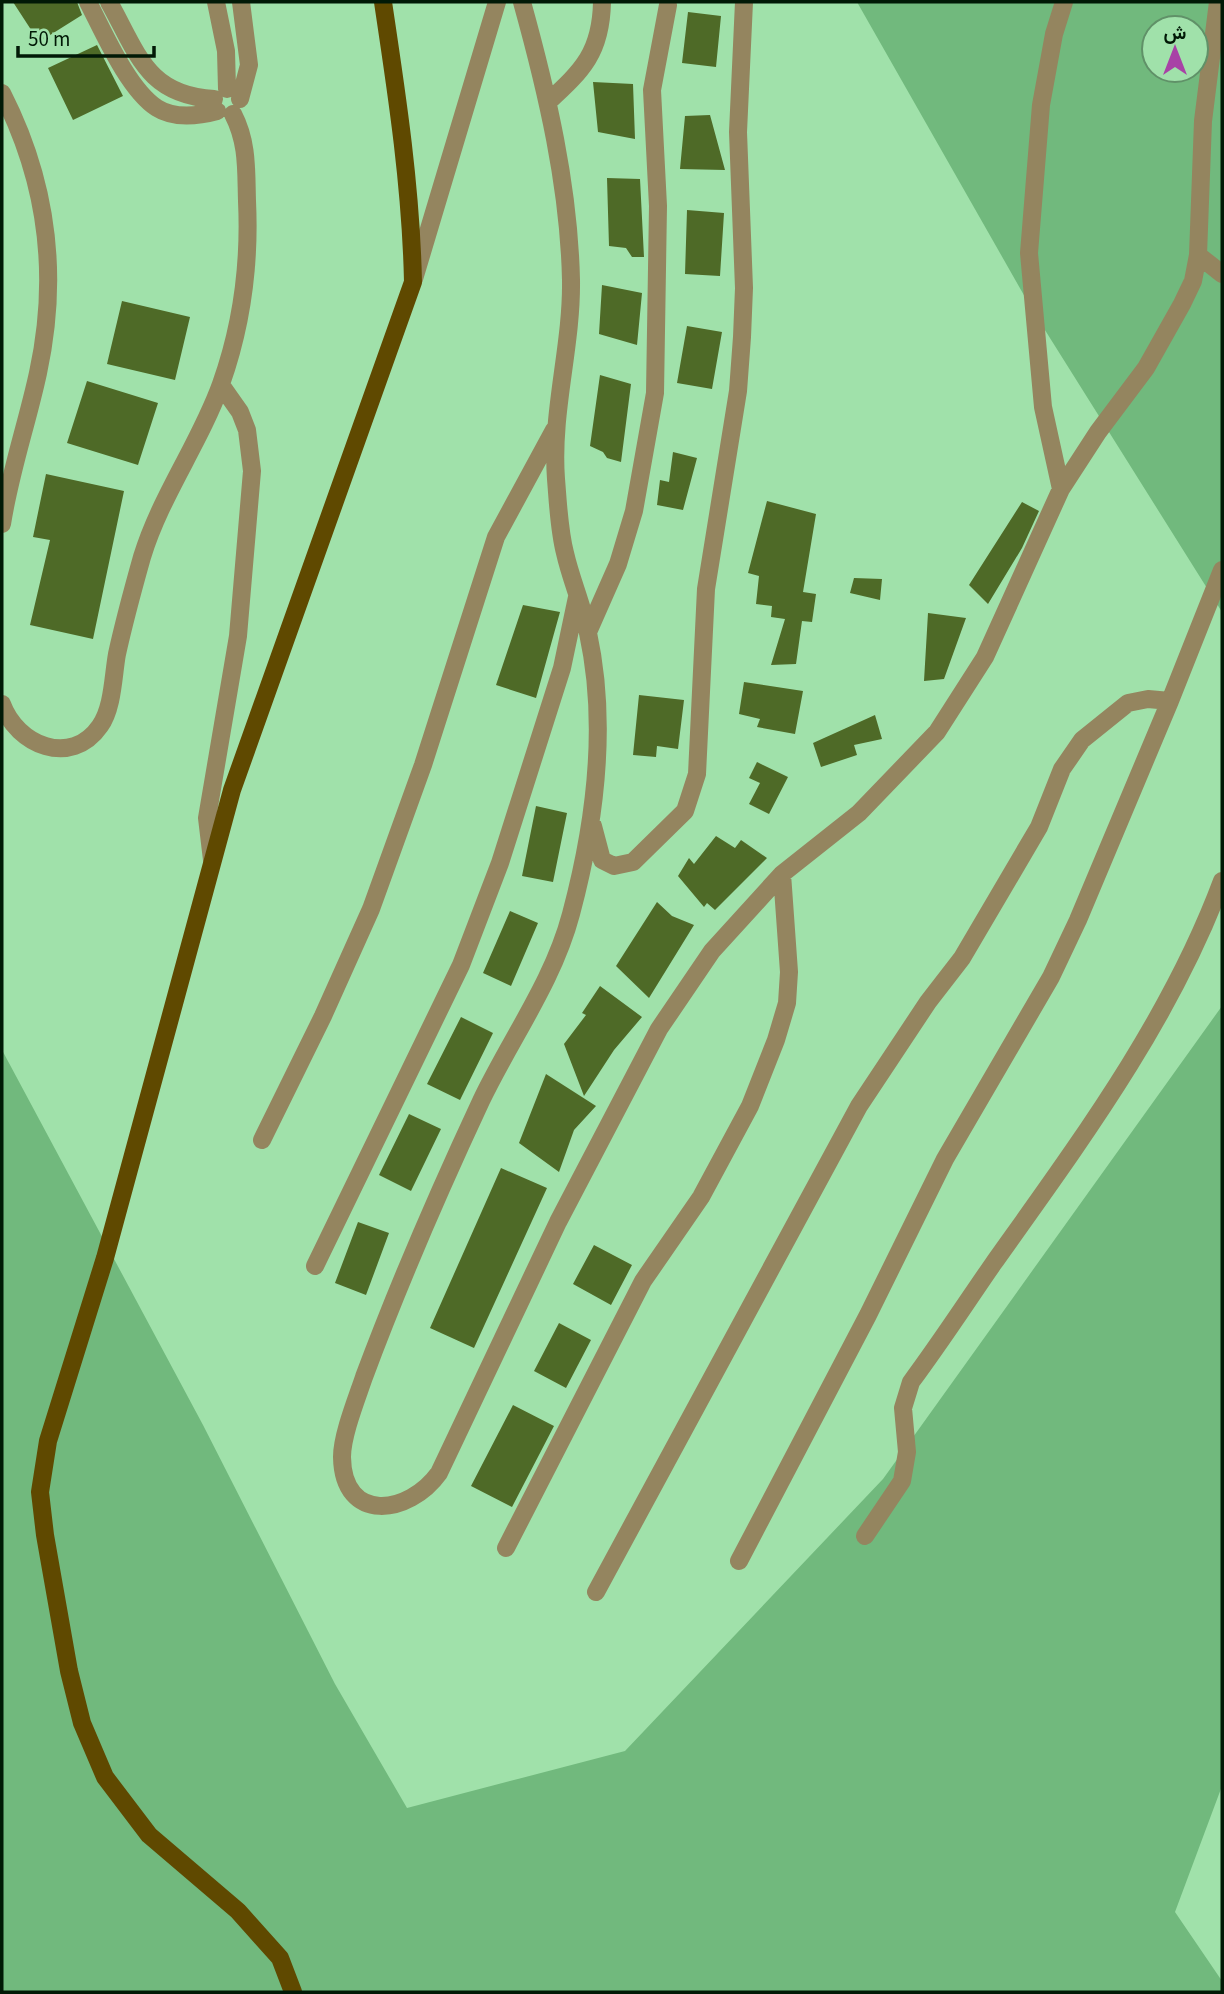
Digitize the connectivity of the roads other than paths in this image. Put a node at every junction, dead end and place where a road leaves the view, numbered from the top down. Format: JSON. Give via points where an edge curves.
{"nodes":[{"id":1,"x":88,"y":2,"type":"edge"},
{"id":2,"x":109,"y":2,"type":"edge"},
{"id":3,"x":383,"y":2,"type":"edge"},
{"id":4,"x":487,"y":2,"type":"edge"},
{"id":5,"x":497,"y":2,"type":"edge"},
{"id":6,"x":522,"y":2,"type":"edge"},
{"id":7,"x":602,"y":2,"type":"edge"},
{"id":8,"x":744,"y":2,"type":"edge"},
{"id":9,"x":1064,"y":2,"type":"edge"},
{"id":10,"x":1218,"y":2,"type":"edge"},
{"id":11,"x":241,"y":3,"type":"edge"},
{"id":12,"x":217,"y":4,"type":"edge"},
{"id":13,"x":668,"y":5,"type":"dead end"},
{"id":14,"x":489,"y":29,"type":"junction"},
{"id":15,"x":2,"y":93,"type":"edge"},
{"id":16,"x":226,"y":102,"type":"junction"},
{"id":17,"x":548,"y":102,"type":"junction"},
{"id":18,"x":1198,"y":255,"type":"junction"},
{"id":19,"x":1222,"y":274,"type":"edge"},
{"id":20,"x":414,"y":282,"type":"junction"},
{"id":21,"x":221,"y":385,"type":"junction"},
{"id":22,"x":554,"y":428,"type":"junction"},
{"id":23,"x":1061,"y":489,"type":"junction"},
{"id":24,"x":2,"y":524,"type":"edge"},
{"id":25,"x":1222,"y":570,"type":"edge"},
{"id":26,"x":577,"y":597,"type":"junction"},
{"id":27,"x":588,"y":632,"type":"junction"},
{"id":28,"x":1170,"y":701,"type":"junction"},
{"id":29,"x":2,"y":704,"type":"edge"},
{"id":30,"x":590,"y":819,"type":"junction"},
{"id":31,"x":212,"y":860,"type":"junction"},
{"id":32,"x":782,"y":874,"type":"junction"},
{"id":33,"x":1222,"y":881,"type":"edge"},
{"id":34,"x":262,"y":1140,"type":"dead end"},
{"id":35,"x":315,"y":1266,"type":"dead end"},
{"id":36,"x":865,"y":1536,"type":"dead end"},
{"id":37,"x":506,"y":1548,"type":"dead end"},
{"id":38,"x":739,"y":1560,"type":"dead end"},
{"id":39,"x":596,"y":1592,"type":"dead end"},
{"id":40,"x":293,"y":1992,"type":"edge"}],
"edges":[{"from":1,"to":16,"type":"street","via":[[122,64],[157,108],[181,115]]},
{"from":2,"to":16,"type":"street","via":[[159,83],[184,96]]},
{"from":3,"to":20,"type":"main road","via":[[406,155]]},
{"from":4,"to":14,"type":"street"},
{"from":5,"to":14,"type":"street"},
{"from":6,"to":17,"type":"street"},
{"from":7,"to":17,"type":"street","via":[[600,33],[589,61]]},
{"from":8,"to":30,"type":"street","via":[[738,132],[742,337],[738,391],[706,589],[697,774],[685,811],[633,862],[614,866],[602,860]]},
{"from":9,"to":23,"type":"street","via":[[1041,105],[1029,253],[1043,407]]},
{"from":10,"to":18,"type":"street","via":[[1203,121]]},
{"from":11,"to":12,"type":"street"},
{"from":11,"to":16,"type":"street","via":[[249,65]]},
{"from":12,"to":16,"type":"street","via":[[226,51]]},
{"from":13,"to":27,"type":"street","via":[[652,90],[658,206],[655,393],[634,511],[618,564]]},
{"from":14,"to":20,"type":"street"},
{"from":15,"to":24,"type":"street","via":[[41,197],[50,278],[42,353],[15,453]]},
{"from":16,"to":21,"type":"street","via":[[246,146],[247,273]]},
{"from":17,"to":22,"type":"street","via":[[563,185],[571,281]]},
{"from":18,"to":19,"type":"street"},
{"from":18,"to":23,"type":"street","via":[[1193,281],[1164,337]]},
{"from":20,"to":31,"type":"main road","via":[[236,777]]},
{"from":21,"to":29,"type":"street","via":[[177,471],[143,555],[100,726],[73,748],[51,749],[27,738],[9,720]]},
{"from":21,"to":31,"type":"street","via":[[234,400],[247,430],[252,481],[238,636],[207,818]]},
{"from":22,"to":26,"type":"street","via":[[564,551]]},
{"from":22,"to":34,"type":"street","via":[[496,537],[371,909]]},
{"from":23,"to":32,"type":"street","via":[[985,657],[937,732],[859,813]]},
{"from":25,"to":28,"type":"street"},
{"from":26,"to":27,"type":"street"},
{"from":26,"to":35,"type":"street","via":[[562,667],[500,863],[461,965]]},
{"from":27,"to":30,"type":"street","via":[[597,701]]},
{"from":28,"to":38,"type":"street","via":[[1051,977],[945,1159],[869,1315]]},
{"from":28,"to":39,"type":"street","via":[[1128,703],[1082,740],[1062,769],[1039,827],[962,958],[859,1106]]},
{"from":30,"to":32,"type":"street","via":[[570,918],[554,963],[482,1098],[414,1248],[359,1393],[342,1454],[346,1483],[357,1499],[380,1507],[407,1502],[427,1489],[439,1473],[558,1222],[659,1029],[712,951]]},
{"from":31,"to":40,"type":"main road","via":[[105,1258],[48,1441],[41,1514],[82,1723],[105,1777],[149,1835],[238,1911],[280,1958]]},
{"from":32,"to":37,"type":"street","via":[[787,1003],[750,1106],[701,1197],[643,1281]]},
{"from":33,"to":36,"type":"street","via":[[1167,1001],[1131,1063],[1055,1180],[911,1382],[903,1408],[906,1452],[902,1481]]}]}
